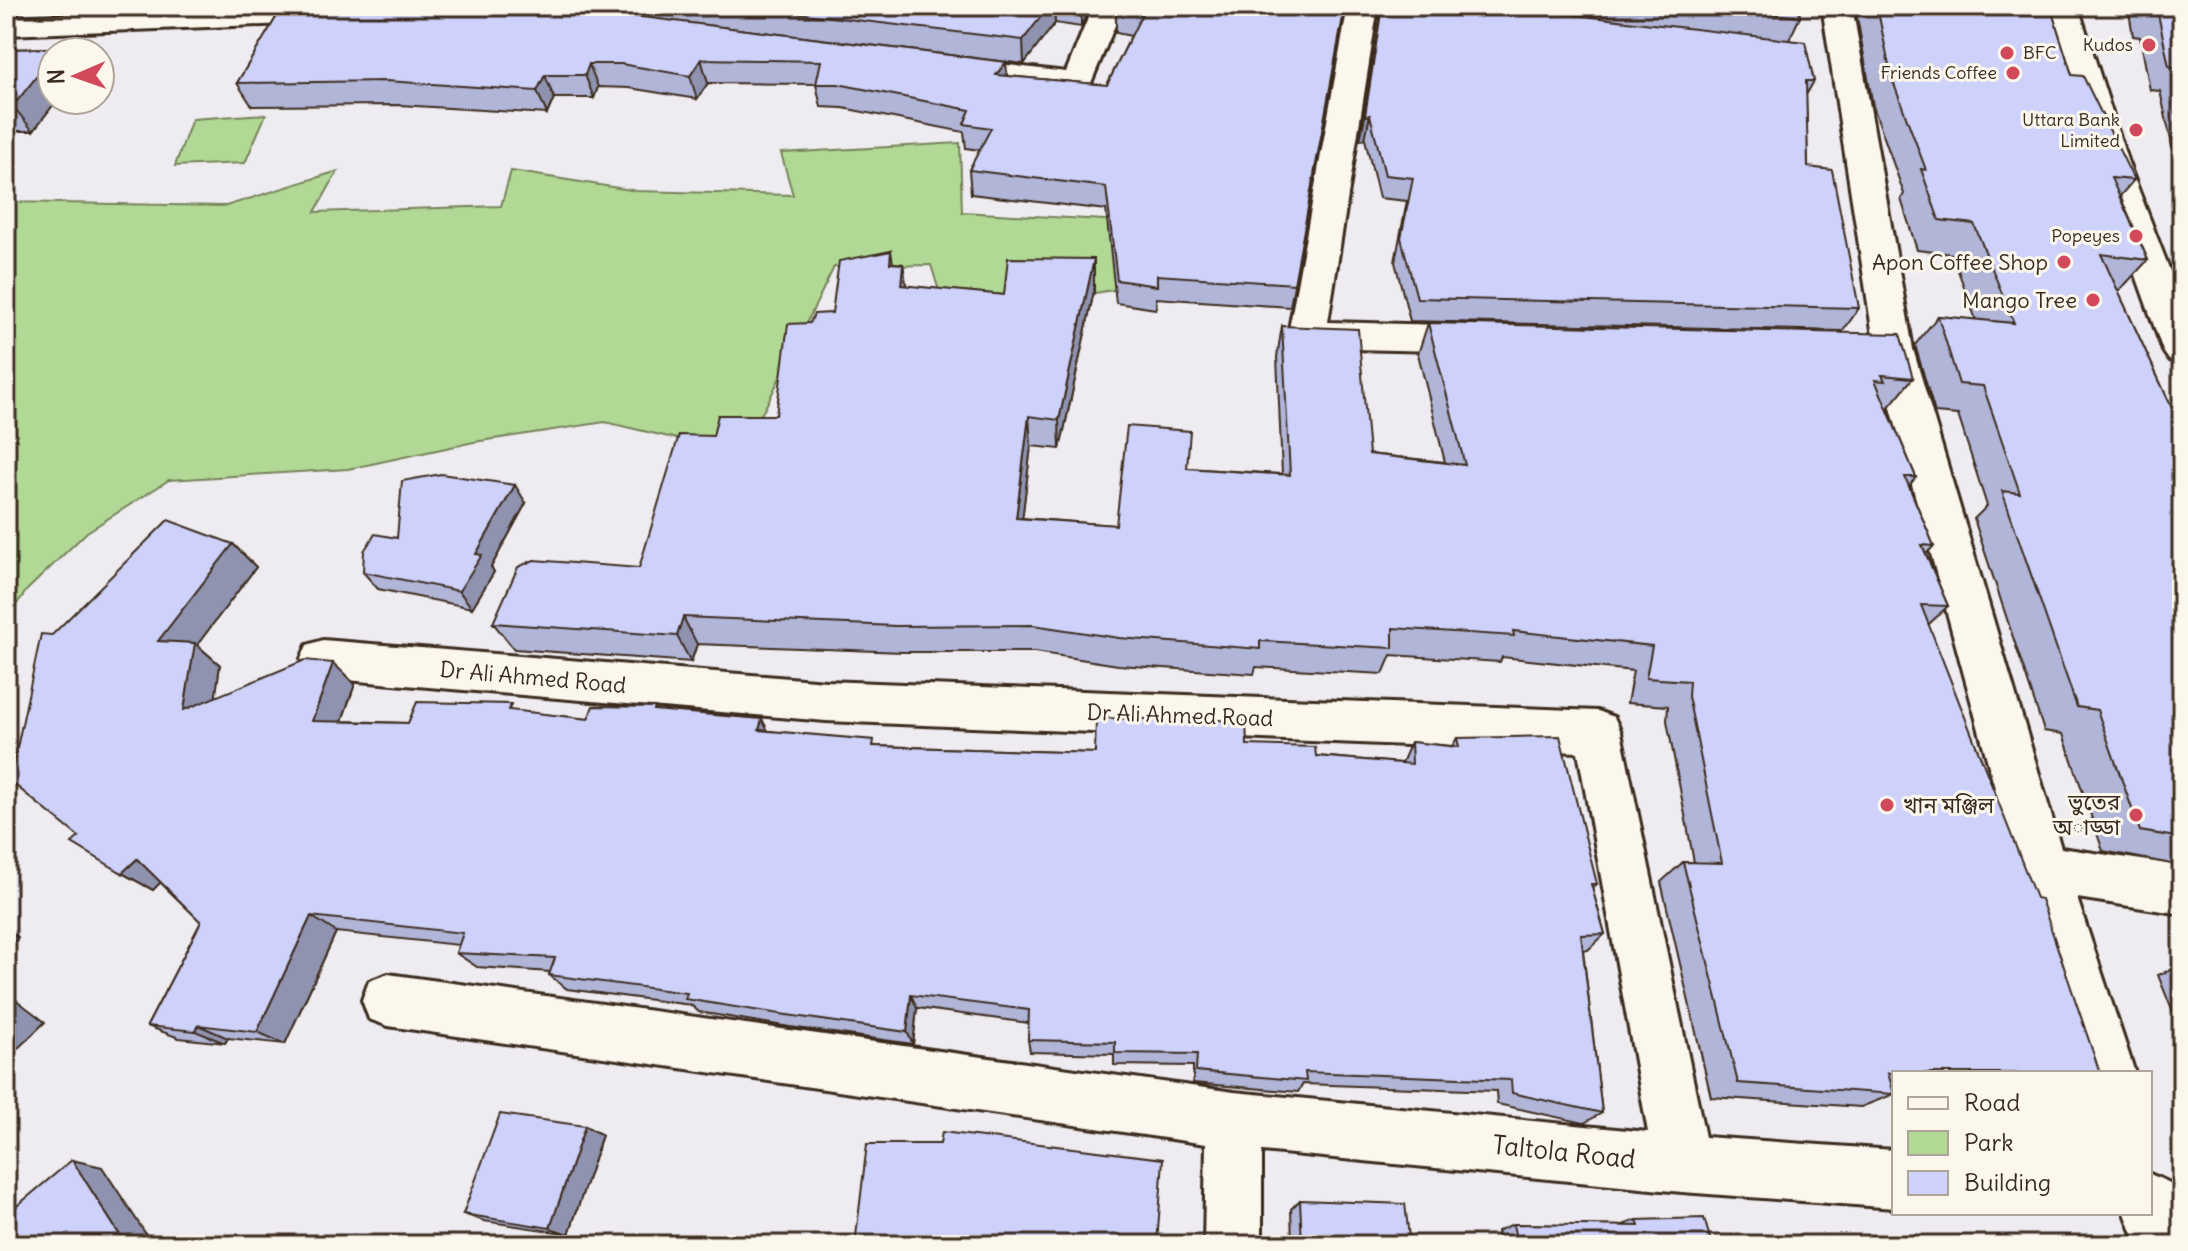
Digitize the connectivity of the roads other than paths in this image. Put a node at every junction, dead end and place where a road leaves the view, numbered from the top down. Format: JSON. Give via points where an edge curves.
{"nodes":[{"id":1,"x":1108,"y":6,"type":"edge"},
{"id":2,"x":1363,"y":6,"type":"edge"},
{"id":3,"x":1837,"y":6,"type":"edge"},
{"id":4,"x":2063,"y":6,"type":"edge"},
{"id":5,"x":2088,"y":6,"type":"edge"},
{"id":6,"x":370,"y":13,"type":"edge"},
{"id":7,"x":6,"y":26,"type":"edge"},
{"id":8,"x":925,"y":64,"type":"edge"},
{"id":9,"x":2182,"y":293,"type":"edge"},
{"id":10,"x":1513,"y":340,"type":"edge"},
{"id":11,"x":2182,"y":351,"type":"edge"},
{"id":12,"x":323,"y":659,"type":"edge"},
{"id":13,"x":2042,"y":869,"type":"junction"},
{"id":14,"x":2182,"y":890,"type":"edge"},
{"id":15,"x":388,"y":1000,"type":"dead end"},
{"id":16,"x":2107,"y":1071,"type":"edge"},
{"id":17,"x":1234,"y":1120,"type":"junction"},
{"id":18,"x":1682,"y":1164,"type":"junction"},
{"id":19,"x":1892,"y":1179,"type":"edge"},
{"id":20,"x":2152,"y":1208,"type":"edge"},
{"id":21,"x":1233,"y":1245,"type":"edge"},
{"id":22,"x":2166,"y":1245,"type":"edge"}],
"edges":[{"from":1,"to":8,"type":"street","via":[[1077,83]]},
{"from":2,"to":10,"type":"street","via":[[1307,335]]},
{"from":3,"to":13,"type":"street","via":[[1832,59],[1878,348]]},
{"from":4,"to":11,"type":"street","via":[[2111,160]]},
{"from":5,"to":9,"type":"street","via":[[2149,208]]},
{"from":6,"to":7,"type":"street"},
{"from":12,"to":18,"type":"street","name":"Dr Ali Ahmed Road","via":[[826,701],[1598,732]]},
{"from":13,"to":14,"type":"street"},
{"from":13,"to":16,"type":"street"},
{"from":15,"to":17,"type":"street","name":"Taltola Road"},
{"from":17,"to":18,"type":"street","name":"Taltola Road"},
{"from":17,"to":21,"type":"street"},
{"from":18,"to":19,"type":"street","name":"Taltola Road"},
{"from":20,"to":22,"type":"street"}]}
